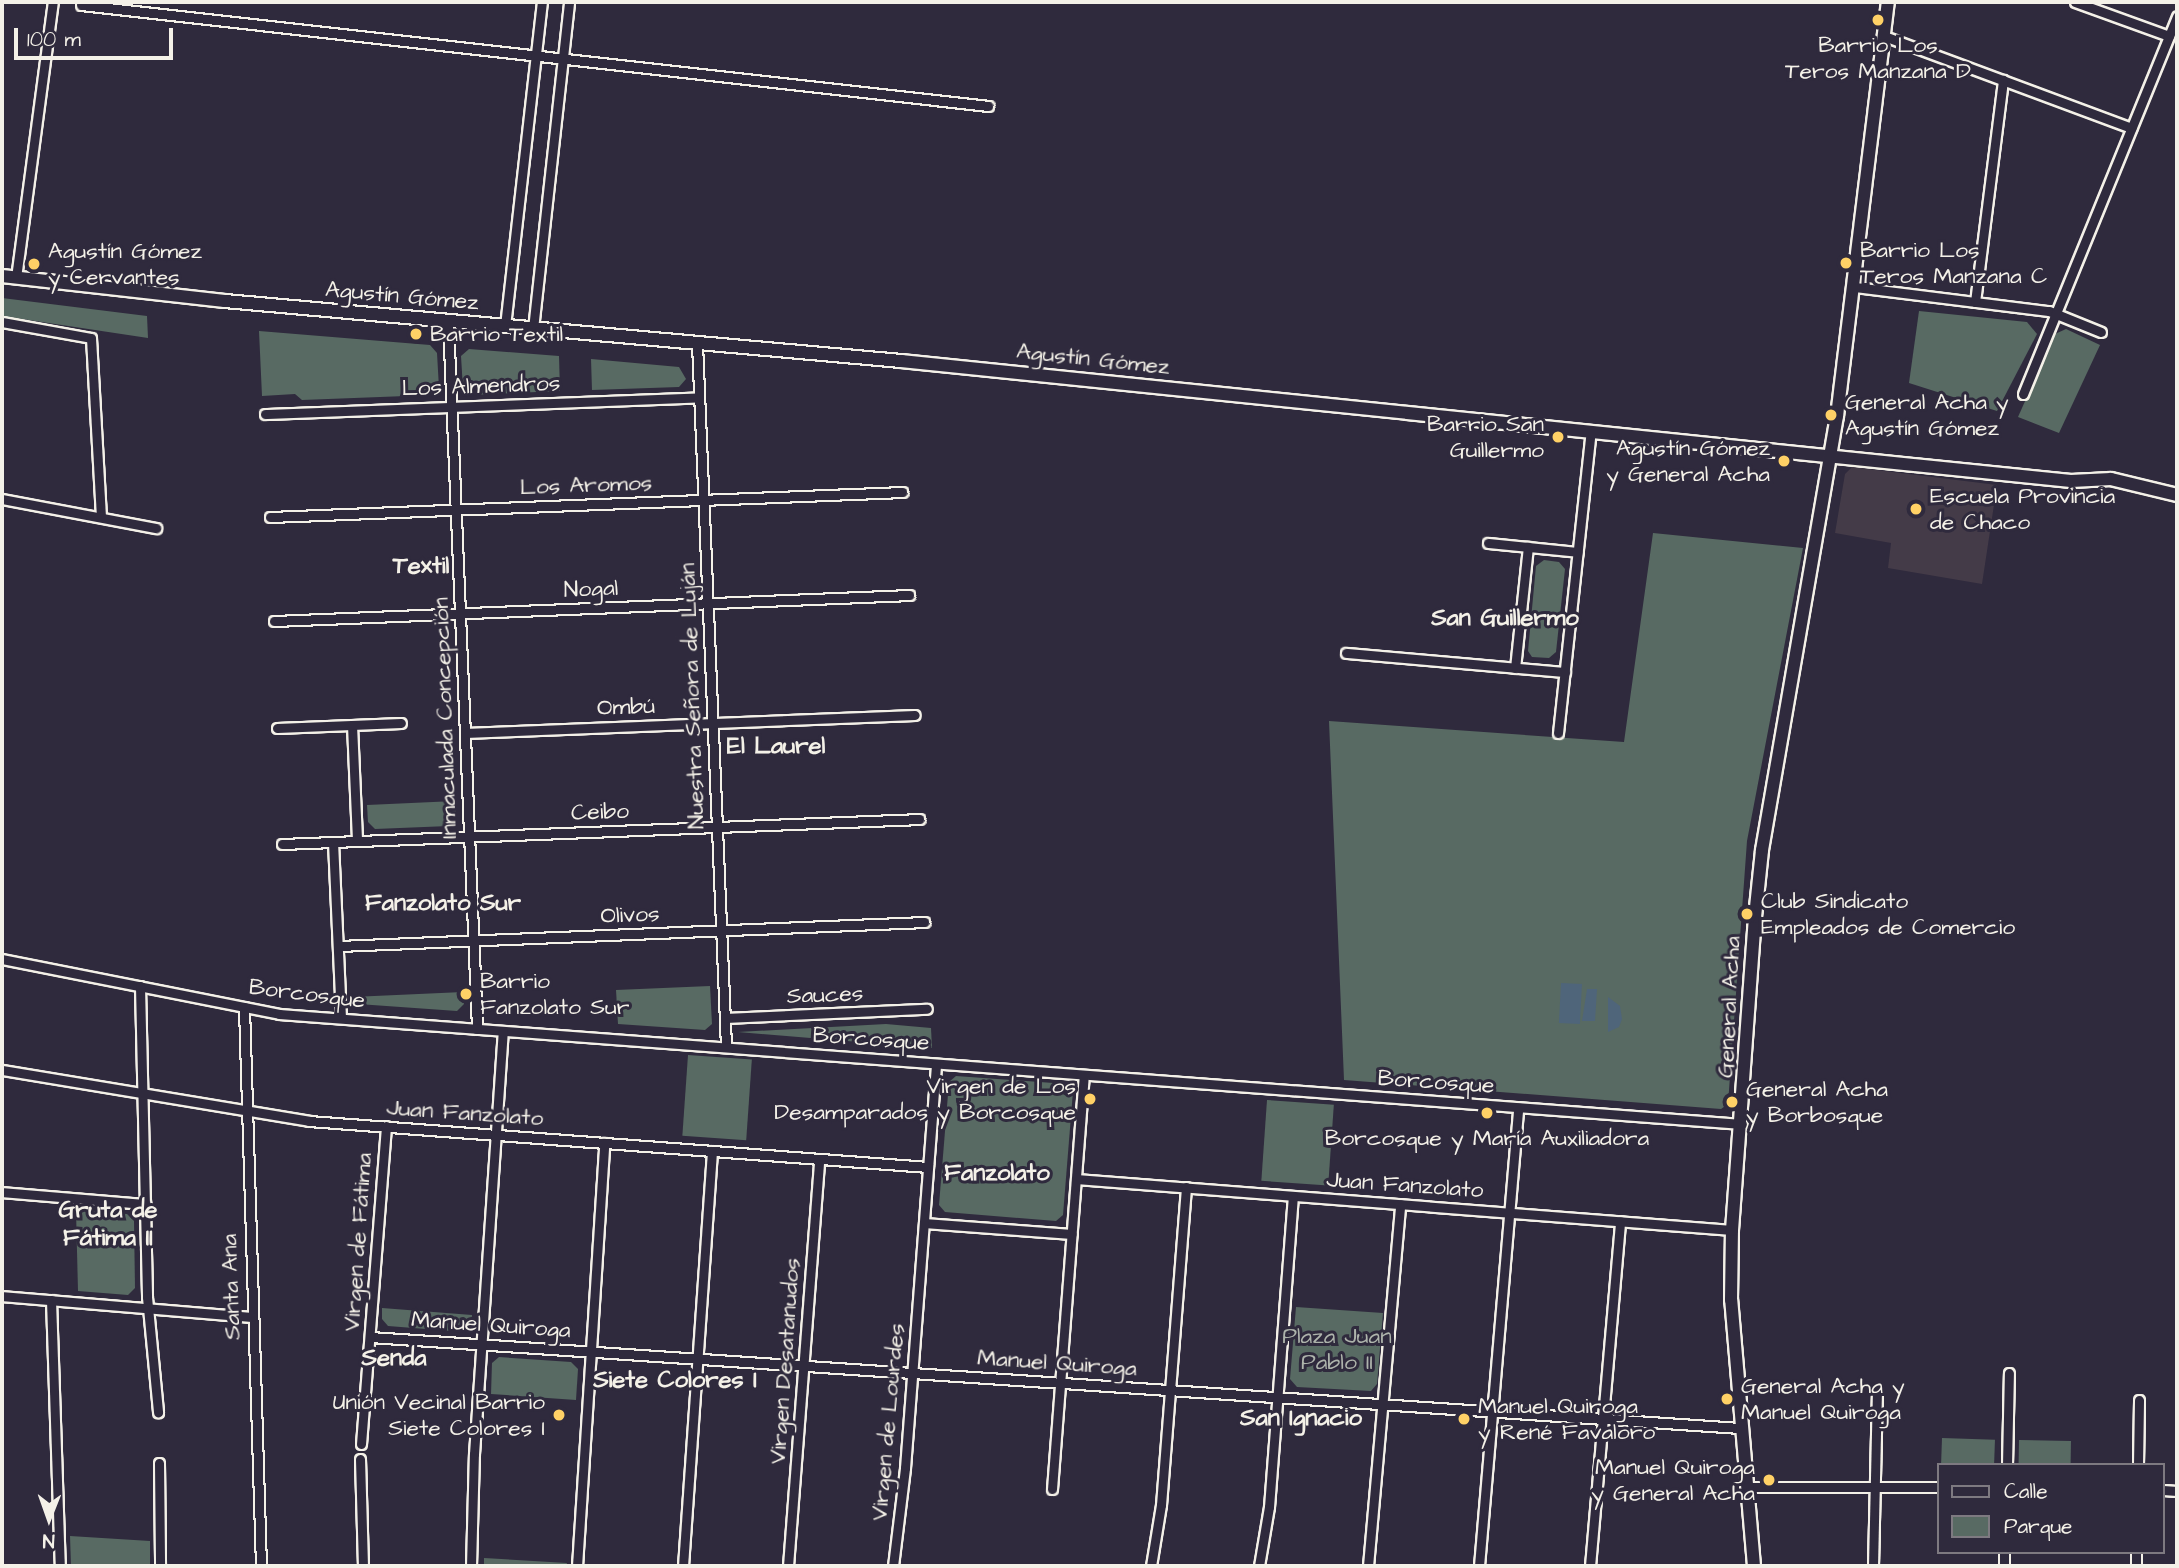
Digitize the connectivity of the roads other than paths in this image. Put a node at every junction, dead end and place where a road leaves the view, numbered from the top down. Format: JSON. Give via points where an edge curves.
{"nodes":[{"id":1,"x":53,"y":2,"type":"edge"},
{"id":2,"x":542,"y":2,"type":"edge"},
{"id":3,"x":569,"y":2,"type":"edge"},
{"id":4,"x":1888,"y":2,"type":"edge"},
{"id":5,"x":2075,"y":2,"type":"edge"},
{"id":6,"x":81,"y":5,"type":"dead end"},
{"id":7,"x":2177,"y":16,"type":"edge"},
{"id":8,"x":1884,"y":36,"type":"junction"},
{"id":9,"x":2169,"y":36,"type":"junction"},
{"id":10,"x":536,"y":56,"type":"junction"},
{"id":11,"x":562,"y":59,"type":"junction"},
{"id":12,"x":2003,"y":80,"type":"junction"},
{"id":13,"x":988,"y":106,"type":"dead end"},
{"id":14,"x":2131,"y":128,"type":"junction"},
{"id":15,"x":2,"y":276,"type":"edge"},
{"id":16,"x":16,"y":278,"type":"junction"},
{"id":17,"x":1855,"y":287,"type":"junction"},
{"id":18,"x":1975,"y":302,"type":"junction"},
{"id":19,"x":2057,"y":314,"type":"junction"},
{"id":20,"x":448,"y":321,"type":"junction"},
{"id":21,"x":2,"y":322,"type":"edge"},
{"id":22,"x":505,"y":326,"type":"junction"},
{"id":23,"x":533,"y":329,"type":"junction"},
{"id":24,"x":2101,"y":332,"type":"dead end"},
{"id":25,"x":697,"y":343,"type":"junction"},
{"id":26,"x":2023,"y":394,"type":"dead end"},
{"id":27,"x":699,"y":397,"type":"junction"},
{"id":28,"x":452,"y":407,"type":"junction"},
{"id":29,"x":265,"y":414,"type":"dead end"},
{"id":30,"x":1591,"y":430,"type":"junction"},
{"id":31,"x":1831,"y":454,"type":"junction"},
{"id":32,"x":903,"y":492,"type":"dead end"},
{"id":33,"x":2177,"y":495,"type":"edge"},
{"id":34,"x":2,"y":499,"type":"edge"},
{"id":35,"x":704,"y":500,"type":"junction"},
{"id":36,"x":456,"y":510,"type":"junction"},
{"id":37,"x":101,"y":517,"type":"junction"},
{"id":38,"x":270,"y":517,"type":"dead end"},
{"id":39,"x":156,"y":528,"type":"dead end"},
{"id":40,"x":1489,"y":543,"type":"dead end"},
{"id":41,"x":1528,"y":547,"type":"junction"},
{"id":42,"x":1578,"y":552,"type":"junction"},
{"id":43,"x":909,"y":595,"type":"dead end"},
{"id":44,"x":708,"y":604,"type":"junction"},
{"id":45,"x":460,"y":614,"type":"junction"},
{"id":46,"x":274,"y":621,"type":"dead end"},
{"id":47,"x":1346,"y":653,"type":"dead end"},
{"id":48,"x":1515,"y":668,"type":"junction"},
{"id":49,"x":1565,"y":672,"type":"junction"},
{"id":50,"x":915,"y":715,"type":"dead end"},
{"id":51,"x":401,"y":723,"type":"dead end"},
{"id":52,"x":713,"y":723,"type":"junction"},
{"id":53,"x":352,"y":725,"type":"junction"},
{"id":54,"x":277,"y":728,"type":"dead end"},
{"id":55,"x":465,"y":733,"type":"junction"},
{"id":56,"x":1558,"y":733,"type":"dead end"},
{"id":57,"x":920,"y":819,"type":"dead end"},
{"id":58,"x":717,"y":827,"type":"junction"},
{"id":59,"x":469,"y":837,"type":"junction"},
{"id":60,"x":357,"y":841,"type":"junction"},
{"id":61,"x":333,"y":842,"type":"junction"},
{"id":62,"x":282,"y":844,"type":"dead end"},
{"id":63,"x":925,"y":922,"type":"dead end"},
{"id":64,"x":721,"y":930,"type":"junction"},
{"id":65,"x":473,"y":940,"type":"junction"},
{"id":66,"x":338,"y":946,"type":"junction"},
{"id":67,"x":2,"y":959,"type":"edge"},
{"id":68,"x":139,"y":986,"type":"junction"},
{"id":69,"x":244,"y":1007,"type":"junction"},
{"id":70,"x":927,"y":1009,"type":"dead end"},
{"id":71,"x":341,"y":1018,"type":"junction"},
{"id":72,"x":725,"y":1018,"type":"junction"},
{"id":73,"x":477,"y":1029,"type":"junction"},
{"id":74,"x":503,"y":1031,"type":"junction"},
{"id":75,"x":726,"y":1047,"type":"junction"},
{"id":76,"x":936,"y":1063,"type":"junction"},
{"id":77,"x":2,"y":1070,"type":"edge"},
{"id":78,"x":1084,"y":1075,"type":"junction"},
{"id":79,"x":142,"y":1093,"type":"junction"},
{"id":80,"x":1518,"y":1108,"type":"junction"},
{"id":81,"x":246,"y":1110,"type":"junction"},
{"id":82,"x":1742,"y":1125,"type":"junction"},
{"id":83,"x":386,"y":1126,"type":"junction"},
{"id":84,"x":496,"y":1135,"type":"junction"},
{"id":85,"x":604,"y":1143,"type":"junction"},
{"id":86,"x":712,"y":1151,"type":"junction"},
{"id":87,"x":819,"y":1159,"type":"junction"},
{"id":88,"x":928,"y":1167,"type":"junction"},
{"id":89,"x":1076,"y":1179,"type":"junction"},
{"id":90,"x":1186,"y":1188,"type":"junction"},
{"id":91,"x":2,"y":1192,"type":"edge"},
{"id":92,"x":1293,"y":1196,"type":"junction"},
{"id":93,"x":145,"y":1204,"type":"junction"},
{"id":94,"x":1400,"y":1204,"type":"junction"},
{"id":95,"x":1510,"y":1212,"type":"junction"},
{"id":96,"x":1620,"y":1221,"type":"junction"},
{"id":97,"x":924,"y":1223,"type":"junction"},
{"id":98,"x":1732,"y":1230,"type":"junction"},
{"id":99,"x":1072,"y":1234,"type":"junction"},
{"id":100,"x":2,"y":1296,"type":"edge"},
{"id":101,"x":51,"y":1300,"type":"junction"},
{"id":102,"x":149,"y":1308,"type":"junction"},
{"id":103,"x":250,"y":1317,"type":"junction"},
{"id":104,"x":369,"y":1336,"type":"junction"},
{"id":105,"x":481,"y":1344,"type":"junction"},
{"id":106,"x":591,"y":1351,"type":"junction"},
{"id":107,"x":698,"y":1359,"type":"junction"},
{"id":108,"x":804,"y":1366,"type":"junction"},
{"id":109,"x":912,"y":1373,"type":"junction"},
{"id":110,"x":2009,"y":1373,"type":"dead end"},
{"id":111,"x":1060,"y":1383,"type":"junction"},
{"id":112,"x":1170,"y":1390,"type":"junction"},
{"id":113,"x":1877,"y":1395,"type":"dead end"},
{"id":114,"x":1278,"y":1397,"type":"junction"},
{"id":115,"x":2138,"y":1400,"type":"dead end"},
{"id":116,"x":1385,"y":1405,"type":"junction"},
{"id":117,"x":158,"y":1412,"type":"dead end"},
{"id":118,"x":1494,"y":1412,"type":"junction"},
{"id":119,"x":1604,"y":1419,"type":"junction"},
{"id":120,"x":1741,"y":1428,"type":"junction"},
{"id":121,"x":361,"y":1444,"type":"dead end"},
{"id":122,"x":360,"y":1459,"type":"dead end"},
{"id":123,"x":159,"y":1463,"type":"dead end"},
{"id":124,"x":2007,"y":1463,"type":"edge"},
{"id":125,"x":2138,"y":1463,"type":"edge"},
{"id":126,"x":1747,"y":1487,"type":"junction"},
{"id":127,"x":1874,"y":1487,"type":"junction"},
{"id":128,"x":1938,"y":1487,"type":"edge"},
{"id":129,"x":1052,"y":1489,"type":"dead end"},
{"id":130,"x":60,"y":1566,"type":"edge"},
{"id":131,"x":160,"y":1566,"type":"edge"},
{"id":132,"x":261,"y":1566,"type":"edge"},
{"id":133,"x":363,"y":1566,"type":"edge"},
{"id":134,"x":471,"y":1566,"type":"edge"},
{"id":135,"x":577,"y":1566,"type":"edge"},
{"id":136,"x":683,"y":1566,"type":"edge"},
{"id":137,"x":788,"y":1566,"type":"edge"},
{"id":138,"x":893,"y":1566,"type":"edge"},
{"id":139,"x":1151,"y":1566,"type":"edge"},
{"id":140,"x":1259,"y":1566,"type":"edge"},
{"id":141,"x":1368,"y":1566,"type":"edge"},
{"id":142,"x":1479,"y":1566,"type":"edge"},
{"id":143,"x":1590,"y":1566,"type":"edge"},
{"id":144,"x":1754,"y":1566,"type":"edge"},
{"id":145,"x":1873,"y":1566,"type":"edge"}],
"edges":[{"from":1,"to":16,"type":"street"},
{"from":2,"to":10,"type":"street"},
{"from":3,"to":11,"type":"street"},
{"from":4,"to":8,"type":"main road","name":"General Acha"},
{"from":5,"to":9,"type":"street"},
{"from":6,"to":10,"type":"street"},
{"from":7,"to":9,"type":"street"},
{"from":8,"to":12,"type":"street"},
{"from":8,"to":17,"type":"main road","name":"General Acha"},
{"from":9,"to":14,"type":"street"},
{"from":10,"to":11,"type":"street"},
{"from":10,"to":22,"type":"street"},
{"from":11,"to":13,"type":"street"},
{"from":11,"to":23,"type":"street"},
{"from":12,"to":14,"type":"street"},
{"from":12,"to":18,"type":"street"},
{"from":14,"to":19,"type":"street"},
{"from":15,"to":16,"type":"main road","name":"Agustín Gómez"},
{"from":16,"to":20,"type":"main road","name":"Agustín Gómez"},
{"from":17,"to":18,"type":"street"},
{"from":17,"to":31,"type":"main road","name":"General Acha"},
{"from":18,"to":19,"type":"street"},
{"from":19,"to":24,"type":"street"},
{"from":19,"to":26,"type":"street"},
{"from":20,"to":22,"type":"main road","name":"Agustín Gómez"},
{"from":20,"to":28,"type":"street","name":"Inmaculada Concepción"},
{"from":21,"to":37,"type":"street","via":[[91,338]]},
{"from":22,"to":23,"type":"main road","name":"Agustín Gómez"},
{"from":23,"to":25,"type":"main road","name":"Agustín Gómez"},
{"from":25,"to":27,"type":"street","name":"Nuestra Señora de Luján"},
{"from":25,"to":30,"type":"main road","name":"Agustín Gómez"},
{"from":27,"to":28,"type":"street","name":"Los Almendros"},
{"from":27,"to":35,"type":"street","name":"Nuestra Señora de Luján"},
{"from":28,"to":29,"type":"street","name":"Los Almendros"},
{"from":28,"to":36,"type":"street","name":"Inmaculada Concepción"},
{"from":30,"to":31,"type":"main road","name":"Agustín Gómez"},
{"from":30,"to":42,"type":"street"},
{"from":31,"to":33,"type":"main road","name":"Agustín Gómez","via":[[2071,481],[2110,479]]},
{"from":31,"to":82,"type":"main road","name":"General Acha","via":[[1762,850]]},
{"from":32,"to":35,"type":"street","name":"Los Aromos"},
{"from":34,"to":37,"type":"street"},
{"from":35,"to":36,"type":"street","name":"Los Aromos"},
{"from":35,"to":44,"type":"street","name":"Nuestra Señora de Luján"},
{"from":36,"to":38,"type":"street","name":"Los Aromos"},
{"from":36,"to":45,"type":"street","name":"Inmaculada Concepción"},
{"from":37,"to":39,"type":"street"},
{"from":40,"to":41,"type":"street"},
{"from":41,"to":42,"type":"street"},
{"from":41,"to":48,"type":"street"},
{"from":42,"to":49,"type":"street"},
{"from":43,"to":44,"type":"street","name":"Nogal"},
{"from":44,"to":45,"type":"street","name":"Nogal"},
{"from":44,"to":52,"type":"street","name":"Nuestra Señora de Luján"},
{"from":45,"to":46,"type":"street","name":"Nogal"},
{"from":45,"to":55,"type":"street","name":"Inmaculada Concepción"},
{"from":47,"to":48,"type":"street"},
{"from":48,"to":49,"type":"street"},
{"from":49,"to":56,"type":"street"},
{"from":50,"to":52,"type":"street","name":"Ombú"},
{"from":51,"to":53,"type":"street"},
{"from":52,"to":55,"type":"street","name":"Ombú"},
{"from":52,"to":58,"type":"street","name":"Nuestra Señora de Luján"},
{"from":53,"to":54,"type":"street"},
{"from":53,"to":60,"type":"street"},
{"from":55,"to":59,"type":"street","name":"Inmaculada Concepción"},
{"from":57,"to":58,"type":"street","name":"Ceibo"},
{"from":58,"to":59,"type":"street","name":"Ceibo"},
{"from":58,"to":64,"type":"street","name":"Nuestra Señora de Luján"},
{"from":59,"to":60,"type":"street","name":"Ceibo"},
{"from":59,"to":65,"type":"street","name":"Inmaculada Concepción"},
{"from":60,"to":61,"type":"street","name":"Ceibo"},
{"from":61,"to":62,"type":"street","name":"Ceibo"},
{"from":61,"to":66,"type":"street"},
{"from":63,"to":64,"type":"street","name":"Olivos"},
{"from":64,"to":65,"type":"street","name":"Olivos"},
{"from":64,"to":72,"type":"street","name":"Nuestra Señora de Luján"},
{"from":65,"to":66,"type":"street","name":"Olivos"},
{"from":65,"to":73,"type":"street","name":"Inmaculada Concepción"},
{"from":66,"to":71,"type":"street"},
{"from":67,"to":68,"type":"street","name":"Borcosque"},
{"from":68,"to":69,"type":"street","name":"Borcosque"},
{"from":68,"to":79,"type":"street"},
{"from":69,"to":71,"type":"street","name":"Borcosque"},
{"from":69,"to":81,"type":"street","name":"Santa Ana"},
{"from":70,"to":72,"type":"street","name":"Sauces"},
{"from":71,"to":73,"type":"street","name":"Borcosque"},
{"from":72,"to":75,"type":"street","name":"Nuestra Señora de Luján"},
{"from":73,"to":74,"type":"street","name":"Borcosque"},
{"from":74,"to":75,"type":"street","name":"Borcosque"},
{"from":74,"to":84,"type":"street"},
{"from":75,"to":76,"type":"street","name":"Borcosque"},
{"from":76,"to":78,"type":"street","name":"Borcosque"},
{"from":76,"to":88,"type":"street","name":"Virgen de Lourdes"},
{"from":77,"to":79,"type":"street","name":"Juan Fanzolato"},
{"from":78,"to":80,"type":"street","name":"Borcosque"},
{"from":78,"to":89,"type":"street"},
{"from":79,"to":81,"type":"street","name":"Juan Fanzolato"},
{"from":79,"to":93,"type":"street"},
{"from":80,"to":82,"type":"street","name":"Borcosque"},
{"from":80,"to":95,"type":"street"},
{"from":81,"to":83,"type":"street","name":"Juan Fanzolato"},
{"from":81,"to":103,"type":"street","name":"Santa Ana"},
{"from":82,"to":98,"type":"main road","name":"General Acha"},
{"from":83,"to":84,"type":"street","name":"Juan Fanzolato"},
{"from":83,"to":104,"type":"street","name":"Virgen de Fátima"},
{"from":84,"to":85,"type":"street","name":"Juan Fanzolato"},
{"from":84,"to":105,"type":"street"},
{"from":85,"to":86,"type":"street","name":"Juan Fanzolato"},
{"from":85,"to":106,"type":"street"},
{"from":86,"to":87,"type":"street","name":"Juan Fanzolato"},
{"from":86,"to":107,"type":"street"},
{"from":87,"to":88,"type":"street","name":"Juan Fanzolato"},
{"from":87,"to":108,"type":"street","name":"Virgen Desatanudos"},
{"from":88,"to":97,"type":"street","name":"Virgen de Lourdes"},
{"from":89,"to":90,"type":"street","name":"Juan Fanzolato"},
{"from":89,"to":99,"type":"street"},
{"from":90,"to":92,"type":"street","name":"Juan Fanzolato"},
{"from":90,"to":112,"type":"street"},
{"from":91,"to":93,"type":"street"},
{"from":92,"to":94,"type":"street","name":"Juan Fanzolato"},
{"from":92,"to":114,"type":"street"},
{"from":93,"to":102,"type":"street"},
{"from":94,"to":95,"type":"street","name":"Juan Fanzolato"},
{"from":94,"to":116,"type":"street"},
{"from":95,"to":96,"type":"street","name":"Juan Fanzolato"},
{"from":95,"to":118,"type":"street"},
{"from":96,"to":98,"type":"street","name":"Juan Fanzolato"},
{"from":96,"to":119,"type":"street"},
{"from":97,"to":99,"type":"street"},
{"from":97,"to":109,"type":"street","name":"Virgen de Lourdes"},
{"from":98,"to":120,"type":"main road","name":"General Acha","via":[[1733,1333]]},
{"from":99,"to":111,"type":"street"},
{"from":100,"to":101,"type":"street"},
{"from":101,"to":102,"type":"street"},
{"from":101,"to":130,"type":"street"},
{"from":102,"to":103,"type":"street"},
{"from":102,"to":117,"type":"street"},
{"from":103,"to":132,"type":"street","name":"Santa Ana"},
{"from":104,"to":105,"type":"street","name":"Manuel Quiroga"},
{"from":104,"to":121,"type":"street","name":"Virgen de Fátima"},
{"from":105,"to":106,"type":"street","name":"Manuel Quiroga"},
{"from":105,"to":134,"type":"street"},
{"from":106,"to":107,"type":"street","name":"Manuel Quiroga"},
{"from":106,"to":135,"type":"street"},
{"from":107,"to":108,"type":"street","name":"Manuel Quiroga"},
{"from":107,"to":136,"type":"street"},
{"from":108,"to":109,"type":"street","name":"Manuel Quiroga"},
{"from":108,"to":137,"type":"street","name":"Virgen Desatanudos"},
{"from":109,"to":111,"type":"street","name":"Manuel Quiroga"},
{"from":109,"to":138,"type":"street","name":"Virgen de Lourdes"},
{"from":110,"to":124,"type":"street"},
{"from":111,"to":112,"type":"street","name":"Manuel Quiroga"},
{"from":111,"to":129,"type":"street"},
{"from":112,"to":114,"type":"street","name":"Manuel Quiroga"},
{"from":112,"to":139,"type":"street"},
{"from":113,"to":127,"type":"street"},
{"from":114,"to":116,"type":"street","name":"Manuel Quiroga"},
{"from":114,"to":140,"type":"street"},
{"from":115,"to":125,"type":"street"},
{"from":116,"to":118,"type":"street","name":"Manuel Quiroga"},
{"from":116,"to":141,"type":"street"},
{"from":118,"to":119,"type":"street","name":"Manuel Quiroga"},
{"from":118,"to":142,"type":"street"},
{"from":119,"to":120,"type":"street","name":"Manuel Quiroga"},
{"from":119,"to":143,"type":"street"},
{"from":120,"to":126,"type":"main road","name":"General Acha"},
{"from":122,"to":133,"type":"street"},
{"from":123,"to":131,"type":"street"},
{"from":126,"to":127,"type":"street"},
{"from":126,"to":144,"type":"main road","name":"General Acha"},
{"from":127,"to":128,"type":"street"},
{"from":127,"to":145,"type":"street"}]}
